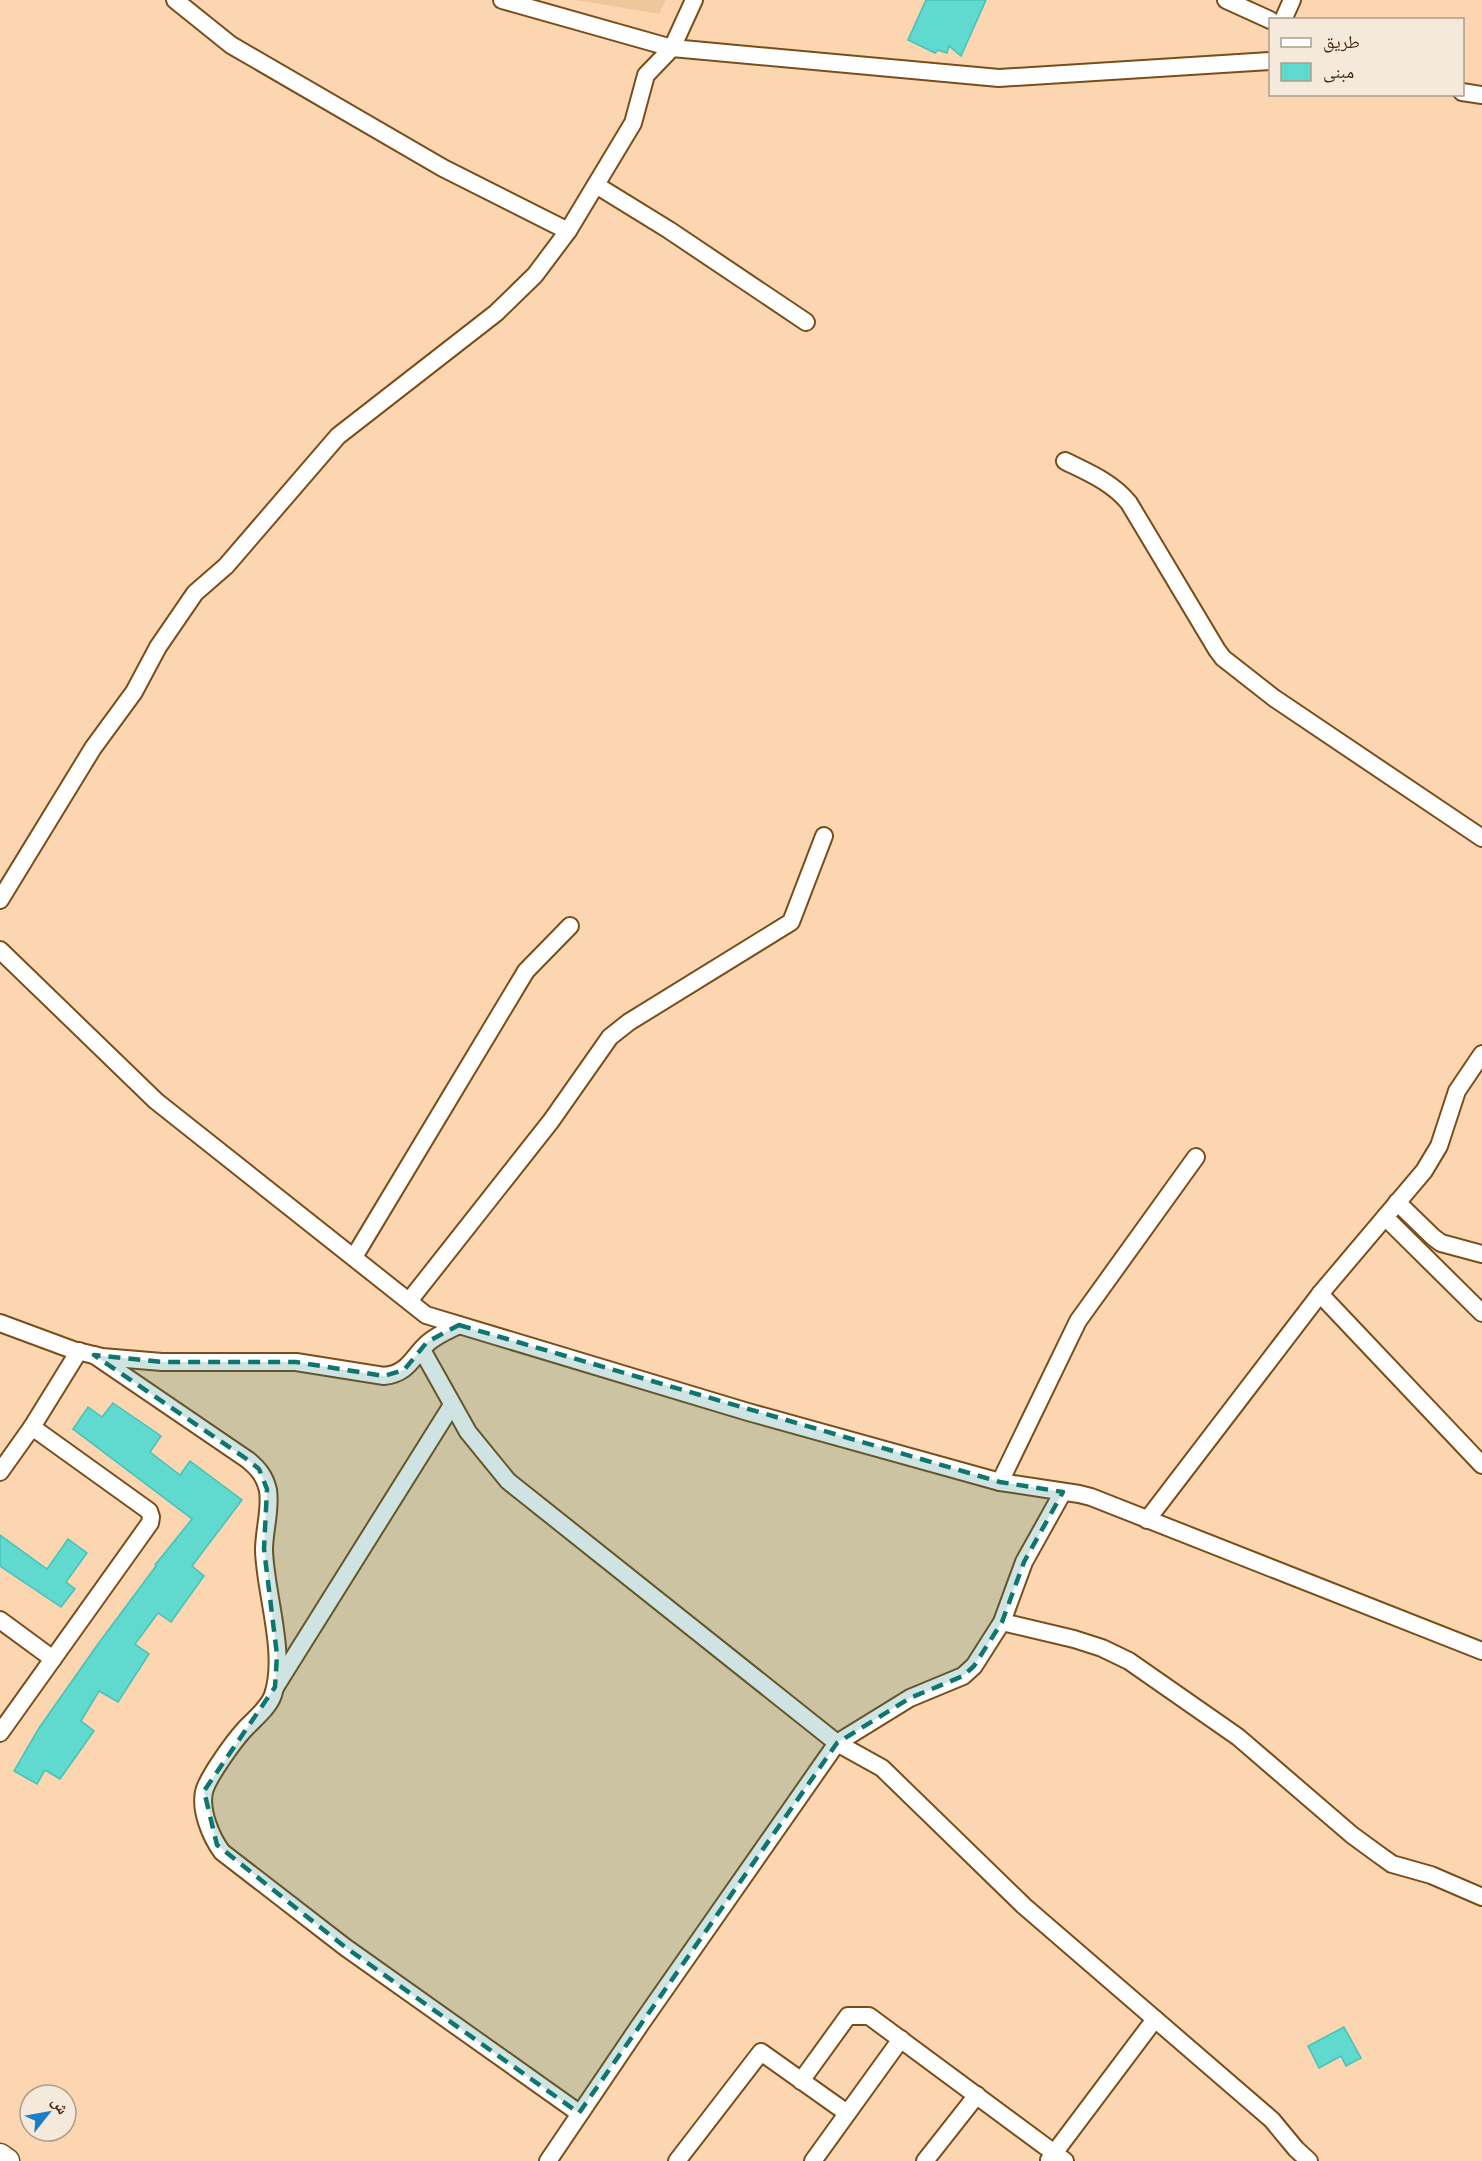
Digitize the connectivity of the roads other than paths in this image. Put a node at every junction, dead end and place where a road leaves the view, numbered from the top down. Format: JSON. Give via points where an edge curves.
{"nodes":[{"id":1,"x":175,"y":0,"type":"edge"},
{"id":2,"x":502,"y":0,"type":"edge"},
{"id":3,"x":694,"y":0,"type":"edge"},
{"id":4,"x":1226,"y":0,"type":"edge"},
{"id":5,"x":1292,"y":0,"type":"edge"},
{"id":6,"x":1284,"y":18,"type":"edge"},
{"id":7,"x":1269,"y":20,"type":"edge"},
{"id":8,"x":672,"y":48,"type":"junction"},
{"id":9,"x":1269,"y":56,"type":"edge"},
{"id":10,"x":1464,"y":92,"type":"edge"},
{"id":11,"x":1482,"y":95,"type":"edge"},
{"id":12,"x":596,"y":185,"type":"junction"},
{"id":13,"x":568,"y":231,"type":"junction"},
{"id":14,"x":806,"y":322,"type":"dead end"},
{"id":15,"x":1065,"y":461,"type":"dead end"},
{"id":16,"x":824,"y":836,"type":"dead end"},
{"id":17,"x":1482,"y":838,"type":"edge"},
{"id":18,"x":0,"y":900,"type":"edge"},
{"id":19,"x":570,"y":926,"type":"dead end"},
{"id":20,"x":0,"y":950,"type":"edge"},
{"id":21,"x":1482,"y":1054,"type":"edge"},
{"id":22,"x":1196,"y":1157,"type":"dead end"},
{"id":23,"x":1398,"y":1202,"type":"junction"},
{"id":24,"x":1385,"y":1217,"type":"junction"},
{"id":25,"x":1482,"y":1254,"type":"edge"},
{"id":26,"x":354,"y":1257,"type":"junction"},
{"id":27,"x":1320,"y":1294,"type":"junction"},
{"id":28,"x":409,"y":1301,"type":"junction"},
{"id":29,"x":1482,"y":1313,"type":"edge"},
{"id":30,"x":426,"y":1315,"type":"junction"},
{"id":31,"x":0,"y":1323,"type":"edge"},
{"id":32,"x":459,"y":1325,"type":"junction"},
{"id":33,"x":425,"y":1346,"type":"junction"},
{"id":34,"x":87,"y":1353,"type":"junction"},
{"id":35,"x":452,"y":1405,"type":"junction"},
{"id":36,"x":32,"y":1427,"type":"junction"},
{"id":37,"x":1482,"y":1465,"type":"edge"},
{"id":38,"x":0,"y":1472,"type":"edge"},
{"id":39,"x":1000,"y":1482,"type":"junction"},
{"id":40,"x":1064,"y":1492,"type":"junction"},
{"id":41,"x":1147,"y":1520,"type":"junction"},
{"id":42,"x":0,"y":1620,"type":"edge"},
{"id":43,"x":1002,"y":1622,"type":"junction"},
{"id":44,"x":1482,"y":1651,"type":"edge"},
{"id":45,"x":53,"y":1659,"type":"junction"},
{"id":46,"x":275,"y":1688,"type":"junction"},
{"id":47,"x":0,"y":1733,"type":"edge"},
{"id":48,"x":837,"y":1743,"type":"junction"},
{"id":49,"x":1482,"y":1897,"type":"edge"},
{"id":50,"x":1155,"y":2019,"type":"junction"},
{"id":51,"x":901,"y":2039,"type":"junction"},
{"id":52,"x":801,"y":2081,"type":"junction"},
{"id":53,"x":977,"y":2095,"type":"junction"},
{"id":54,"x":579,"y":2113,"type":"junction"},
{"id":55,"x":847,"y":2114,"type":"junction"},
{"id":56,"x":0,"y":2156,"type":"edge"},
{"id":57,"x":1056,"y":2158,"type":"edge"},
{"id":58,"x":552,"y":2160,"type":"edge"},
{"id":59,"x":7,"y":2161,"type":"edge"},
{"id":60,"x":677,"y":2161,"type":"edge"},
{"id":61,"x":813,"y":2161,"type":"edge"},
{"id":62,"x":925,"y":2161,"type":"edge"},
{"id":63,"x":1309,"y":2161,"type":"edge"}],
"edges":[{"from":1,"to":13,"type":"street","via":[[231,45],[443,168]]},
{"from":2,"to":8,"type":"street"},
{"from":3,"to":8,"type":"street"},
{"from":4,"to":7,"type":"street"},
{"from":5,"to":6,"type":"street"},
{"from":8,"to":9,"type":"street","via":[[999,78]]},
{"from":8,"to":12,"type":"street","via":[[646,75],[633,123]]},
{"from":10,"to":11,"type":"street"},
{"from":12,"to":13,"type":"street"},
{"from":12,"to":14,"type":"street"},
{"from":13,"to":18,"type":"street","via":[[536,275],[496,313],[338,436],[226,566],[195,593]]},
{"from":15,"to":17,"type":"street","via":[[1119,490],[1223,658],[1274,698]]},
{"from":16,"to":28,"type":"street","via":[[791,922],[610,1037],[551,1120]]},
{"from":19,"to":26,"type":"street","via":[[526,971]]},
{"from":20,"to":26,"type":"street","via":[[156,1101]]},
{"from":21,"to":23,"type":"street","via":[[1457,1091],[1439,1146]]},
{"from":22,"to":39,"type":"street","via":[[1077,1321]]},
{"from":23,"to":24,"type":"street"},
{"from":23,"to":25,"type":"street","via":[[1441,1243]]},
{"from":24,"to":27,"type":"street"},
{"from":24,"to":29,"type":"street"},
{"from":26,"to":28,"type":"street"},
{"from":27,"to":37,"type":"street"},
{"from":27,"to":41,"type":"street"},
{"from":28,"to":30,"type":"street"},
{"from":30,"to":32,"type":"street"},
{"from":30,"to":33,"type":"street"},
{"from":31,"to":34,"type":"street"},
{"from":32,"to":33,"type":"street"},
{"from":32,"to":39,"type":"street","via":[[748,1412]]},
{"from":33,"to":34,"type":"street","via":[[404,1370],[384,1376],[296,1362],[162,1362]]},
{"from":33,"to":35,"type":"street"},
{"from":34,"to":36,"type":"street"},
{"from":34,"to":46,"type":"street","via":[[259,1469],[269,1498],[264,1549],[277,1655]]},
{"from":35,"to":46,"type":"street"},
{"from":35,"to":48,"type":"street","via":[[468,1432],[508,1481]]},
{"from":36,"to":38,"type":"street"},
{"from":36,"to":45,"type":"street","via":[[151,1516]]},
{"from":39,"to":40,"type":"street"},
{"from":40,"to":41,"type":"street","via":[[1091,1497]]},
{"from":40,"to":43,"type":"street","via":[[1024,1562]]},
{"from":41,"to":44,"type":"street"},
{"from":42,"to":45,"type":"street"},
{"from":43,"to":48,"type":"street","via":[[974,1666],[963,1676],[910,1698]]},
{"from":43,"to":49,"type":"street","via":[[1074,1639],[1130,1661],[1238,1737],[1352,1835],[1392,1864],[1431,1875]]},
{"from":45,"to":47,"type":"street"},
{"from":46,"to":54,"type":"street","via":[[272,1698],[242,1733],[204,1791],[211,1834],[222,1852],[345,1947]]},
{"from":48,"to":50,"type":"street","via":[[882,1768],[1024,1906]]},
{"from":48,"to":54,"type":"street"},
{"from":50,"to":57,"type":"street"},
{"from":50,"to":63,"type":"street","via":[[1272,2120]]},
{"from":51,"to":52,"type":"street","via":[[869,2016],[848,2016]]},
{"from":51,"to":53,"type":"street"},
{"from":51,"to":55,"type":"street"},
{"from":52,"to":55,"type":"street"},
{"from":52,"to":60,"type":"street","via":[[761,2052]]},
{"from":53,"to":57,"type":"street"},
{"from":53,"to":62,"type":"street"},
{"from":54,"to":58,"type":"street"},
{"from":55,"to":61,"type":"street"},
{"from":56,"to":59,"type":"main road"}]}
